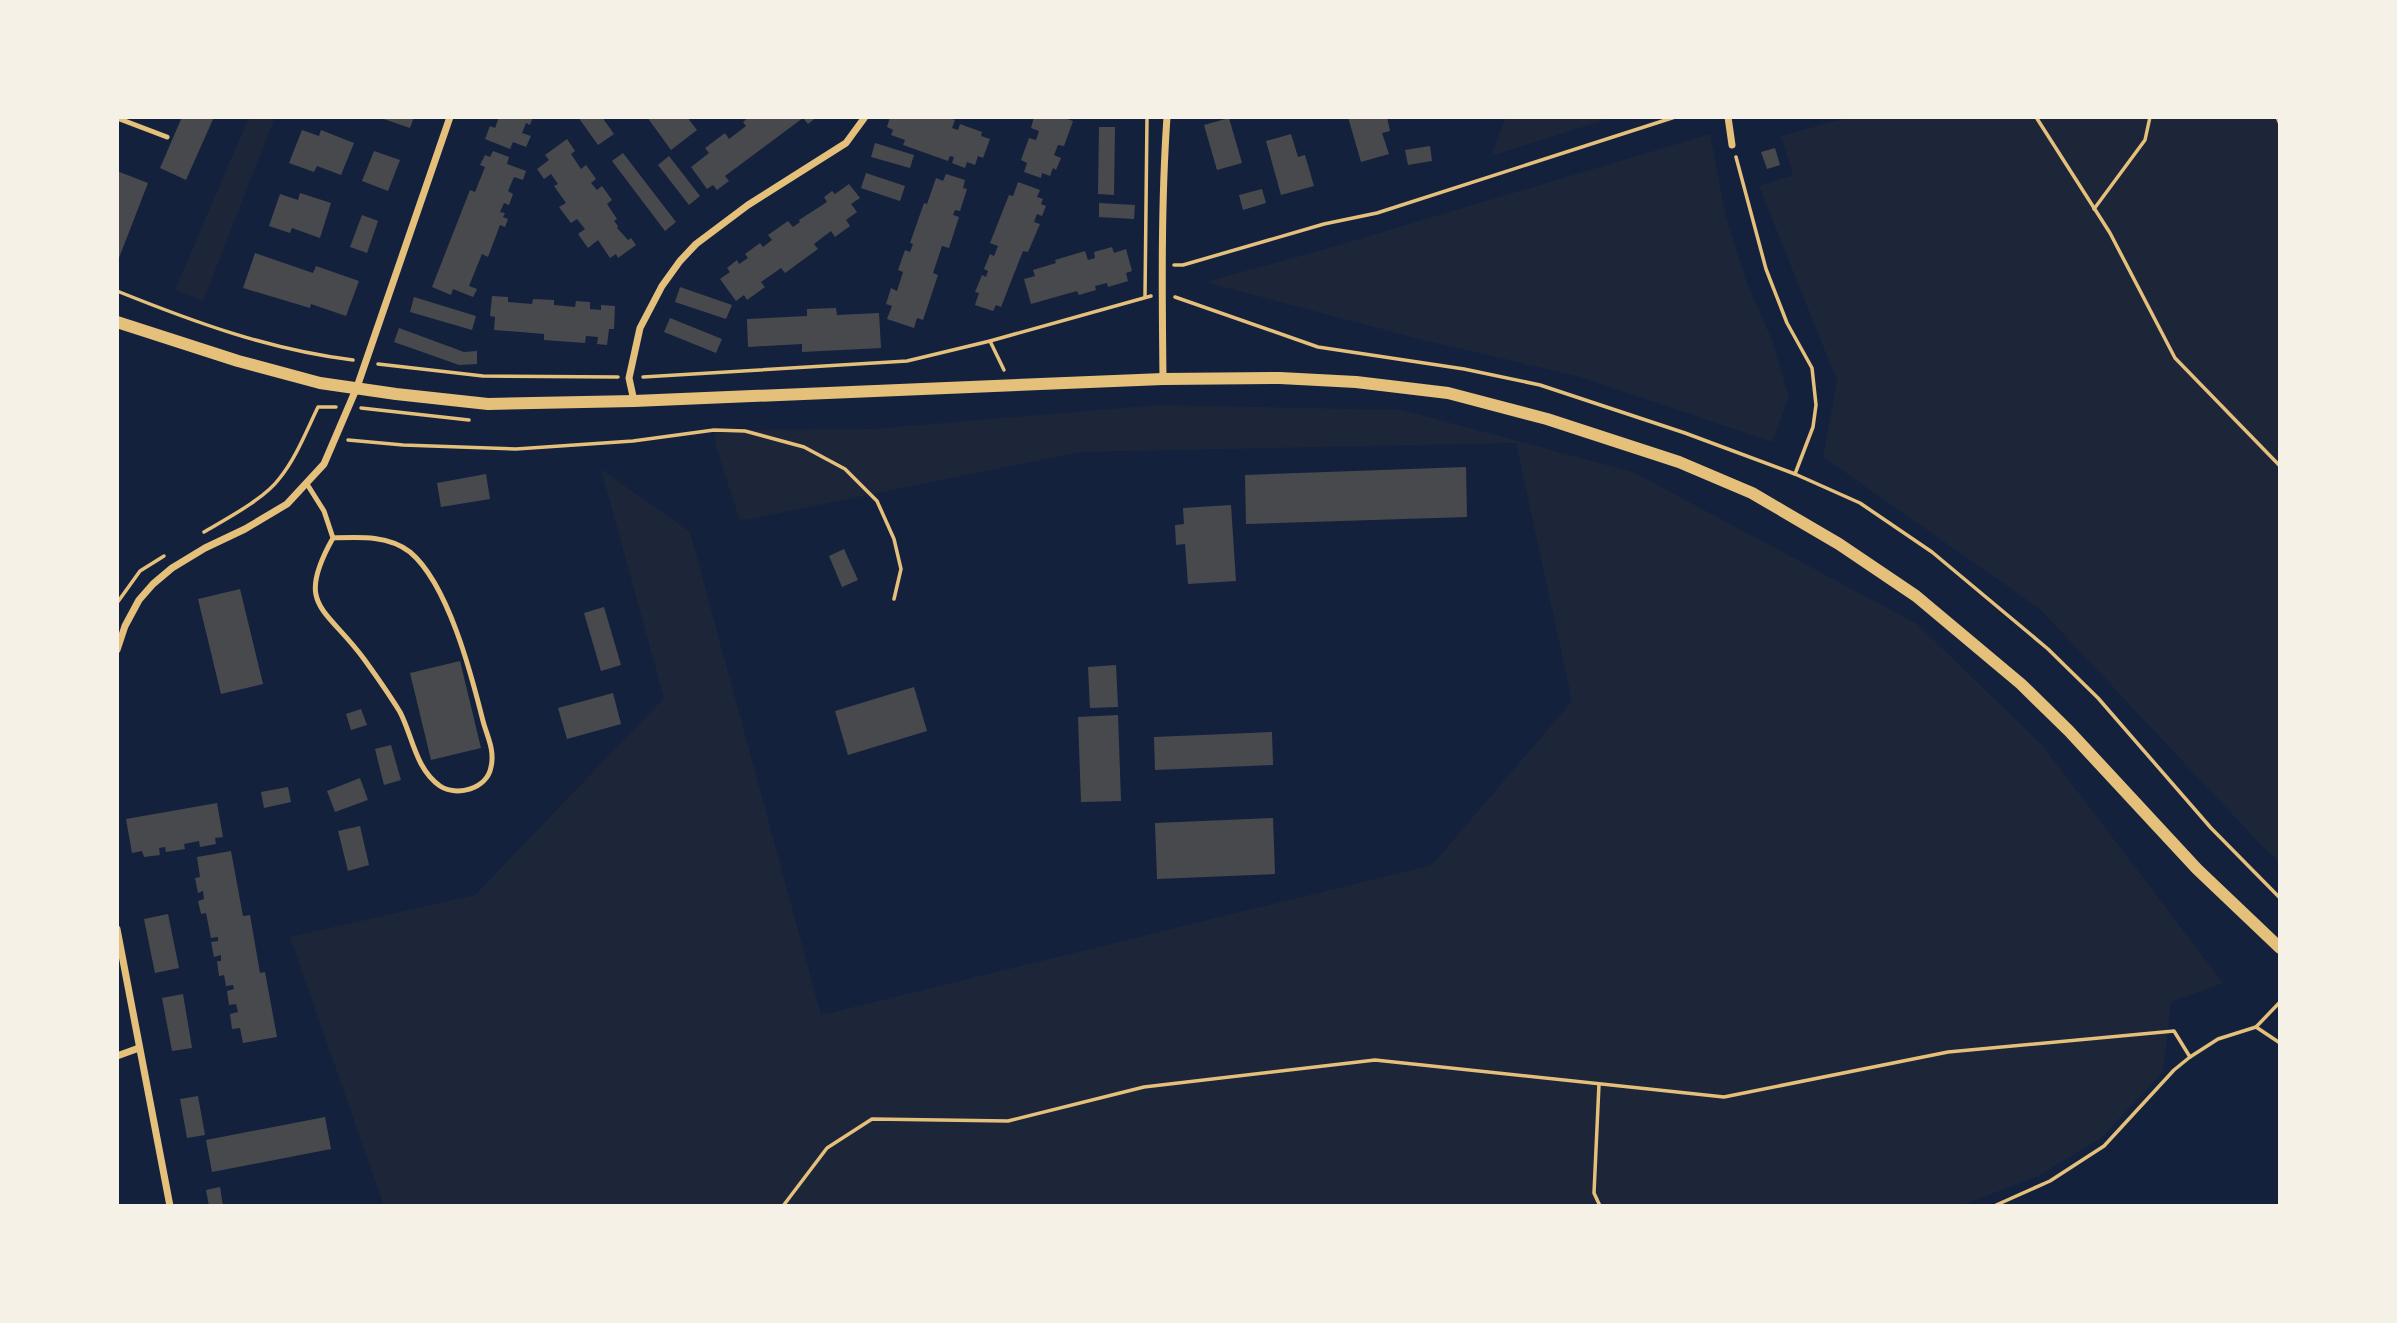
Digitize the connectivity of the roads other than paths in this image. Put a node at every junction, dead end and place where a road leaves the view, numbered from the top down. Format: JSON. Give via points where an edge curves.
{"nodes":[{"id":1,"x":450,"y":117,"type":"edge"},
{"id":2,"x":865,"y":117,"type":"edge"},
{"id":3,"x":1167,"y":117,"type":"edge"},
{"id":4,"x":1728,"y":117,"type":"edge"},
{"id":5,"x":117,"y":118,"type":"edge"},
{"id":6,"x":167,"y":137,"type":"dead end"},
{"id":7,"x":1732,"y":145,"type":"road end"},
{"id":8,"x":117,"y":322,"type":"edge"},
{"id":9,"x":1163,"y":379,"type":"junction"},
{"id":10,"x":357,"y":387,"type":"junction"},
{"id":11,"x":634,"y":401,"type":"junction"},
{"id":12,"x":307,"y":484,"type":"junction"},
{"id":13,"x":333,"y":538,"type":"junction"},
{"id":14,"x":117,"y":650,"type":"edge"},
{"id":15,"x":117,"y":929,"type":"edge"},
{"id":16,"x":2280,"y":948,"type":"edge"},
{"id":17,"x":139,"y":1048,"type":"junction"},
{"id":18,"x":117,"y":1056,"type":"edge"},
{"id":19,"x":170,"y":1206,"type":"edge"}],
"edges":[{"from":1,"to":10,"type":"street"},
{"from":2,"to":11,"type":"street","via":[[846,143],[748,205],[680,261],[640,328],[629,377]]},
{"from":3,"to":9,"type":"street","via":[[1161,265]]},
{"from":4,"to":7,"type":"street"},
{"from":5,"to":6,"type":"lane"},
{"from":8,"to":10,"type":"street","via":[[238,361],[320,383]]},
{"from":9,"to":11,"type":"street"},
{"from":9,"to":16,"type":"street","via":[[1280,378],[1448,393],[1679,462],[1752,493],[1916,596],[2021,684],[2197,869]]},
{"from":10,"to":11,"type":"street","via":[[488,404]]},
{"from":10,"to":12,"type":"street","via":[[324,464]]},
{"from":12,"to":13,"type":"lane","via":[[324,511]]},
{"from":12,"to":14,"type":"street","via":[[287,504],[205,548],[152,584],[139,600]]},
{"from":13,"to":13,"type":"lane","via":[[394,542],[427,572],[449,612],[492,747],[488,776],[478,785],[450,791],[438,784],[413,750],[401,715],[383,685],[323,612],[313,590],[320,562]]},
{"from":15,"to":17,"type":"street"},
{"from":17,"to":18,"type":"street"},
{"from":17,"to":19,"type":"street"}]}
